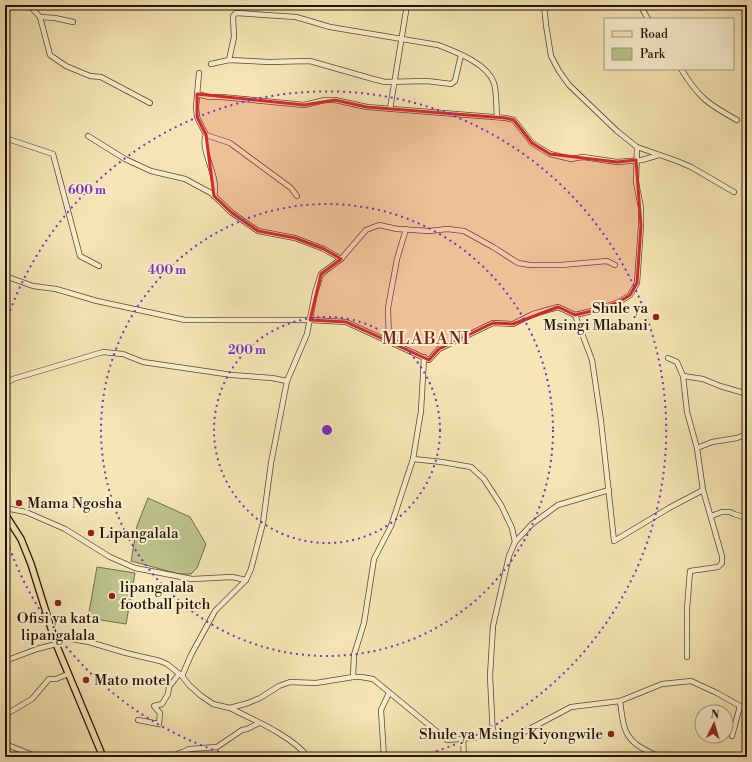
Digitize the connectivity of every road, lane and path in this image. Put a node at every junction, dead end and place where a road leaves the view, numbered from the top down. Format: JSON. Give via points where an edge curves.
{"nodes":[{"id":1,"x":29,"y":5,"type":"edge"},
{"id":2,"x":407,"y":5,"type":"edge"},
{"id":3,"x":544,"y":5,"type":"edge"},
{"id":4,"x":640,"y":5,"type":"edge"},
{"id":5,"x":40,"y":17,"type":"junction"},
{"id":6,"x":647,"y":18,"type":"edge"},
{"id":7,"x":73,"y":22,"type":"dead end"},
{"id":8,"x":401,"y":38,"type":"junction"},
{"id":9,"x":460,"y":55,"type":"junction"},
{"id":10,"x":229,"y":60,"type":"junction"},
{"id":11,"x":211,"y":64,"type":"dead end"},
{"id":12,"x":682,"y":70,"type":"edge"},
{"id":13,"x":199,"y":73,"type":"dead end"},
{"id":14,"x":394,"y":82,"type":"junction"},
{"id":15,"x":197,"y":94,"type":"junction"},
{"id":16,"x":150,"y":103,"type":"dead end"},
{"id":17,"x":390,"y":109,"type":"junction"},
{"id":18,"x":497,"y":117,"type":"junction"},
{"id":19,"x":737,"y":120,"type":"dead end"},
{"id":20,"x":206,"y":135,"type":"junction"},
{"id":21,"x":88,"y":136,"type":"dead end"},
{"id":22,"x":5,"y":138,"type":"edge"},
{"id":23,"x":637,"y":147,"type":"junction"},
{"id":24,"x":659,"y":155,"type":"junction"},
{"id":25,"x":636,"y":160,"type":"junction"},
{"id":26,"x":734,"y":192,"type":"dead end"},
{"id":27,"x":214,"y":196,"type":"junction"},
{"id":28,"x":297,"y":196,"type":"dead end"},
{"id":29,"x":406,"y":229,"type":"junction"},
{"id":30,"x":341,"y":259,"type":"junction"},
{"id":31,"x":615,"y":265,"type":"dead end"},
{"id":32,"x":99,"y":266,"type":"dead end"},
{"id":33,"x":5,"y":276,"type":"edge"},
{"id":34,"x":575,"y":315,"type":"junction"},
{"id":35,"x":310,"y":320,"type":"junction"},
{"id":36,"x":388,"y":341,"type":"junction"},
{"id":37,"x":424,"y":357,"type":"junction"},
{"id":38,"x":668,"y":358,"type":"dead end"},
{"id":39,"x":682,"y":376,"type":"junction"},
{"id":40,"x":288,"y":381,"type":"junction"},
{"id":41,"x":5,"y":384,"type":"edge"},
{"id":42,"x":747,"y":395,"type":"edge"},
{"id":43,"x":747,"y":434,"type":"edge"},
{"id":44,"x":697,"y":448,"type":"junction"},
{"id":45,"x":413,"y":459,"type":"junction"},
{"id":46,"x":609,"y":490,"type":"junction"},
{"id":47,"x":703,"y":490,"type":"junction"},
{"id":48,"x":5,"y":508,"type":"edge"},
{"id":49,"x":5,"y":514,"type":"edge"},
{"id":50,"x":711,"y":516,"type":"junction"},
{"id":51,"x":747,"y":518,"type":"edge"},
{"id":52,"x":515,"y":542,"type":"junction"},
{"id":53,"x":246,"y":580,"type":"junction"},
{"id":54,"x":54,"y":636,"type":"junction"},
{"id":55,"x":56,"y":644,"type":"junction"},
{"id":56,"x":687,"y":657,"type":"dead end"},
{"id":57,"x":5,"y":661,"type":"edge"},
{"id":58,"x":68,"y":674,"type":"junction"},
{"id":59,"x":181,"y":675,"type":"junction"},
{"id":60,"x":353,"y":677,"type":"junction"},
{"id":61,"x":389,"y":693,"type":"junction"},
{"id":62,"x":620,"y":701,"type":"junction"},
{"id":63,"x":740,"y":706,"type":"junction"},
{"id":64,"x":230,"y":708,"type":"junction"},
{"id":65,"x":747,"y":710,"type":"edge"},
{"id":66,"x":5,"y":715,"type":"edge"},
{"id":67,"x":138,"y":720,"type":"dead end"},
{"id":68,"x":259,"y":723,"type":"junction"},
{"id":69,"x":734,"y":728,"type":"edge"},
{"id":70,"x":493,"y":737,"type":"junction"},
{"id":71,"x":463,"y":739,"type":"junction"},
{"id":72,"x":5,"y":744,"type":"edge"},
{"id":73,"x":38,"y":757,"type":"edge"},
{"id":74,"x":103,"y":757,"type":"edge"},
{"id":75,"x":173,"y":757,"type":"edge"},
{"id":76,"x":308,"y":757,"type":"edge"},
{"id":77,"x":384,"y":757,"type":"edge"},
{"id":78,"x":464,"y":757,"type":"edge"},
{"id":79,"x":662,"y":757,"type":"edge"}],
"edges":[{"from":1,"to":5,"type":"street"},
{"from":2,"to":8,"type":"street"},
{"from":3,"to":23,"type":"street","via":[[551,56],[560,71],[574,90]]},
{"from":4,"to":6,"type":"street"},
{"from":5,"to":7,"type":"street"},
{"from":5,"to":16,"type":"street","via":[[50,54],[66,66],[90,76],[101,77]]},
{"from":8,"to":9,"type":"street","via":[[438,45]]},
{"from":8,"to":10,"type":"street","via":[[330,27],[296,17],[236,13],[233,16],[234,37]]},
{"from":8,"to":14,"type":"street"},
{"from":9,"to":14,"type":"street","via":[[451,84],[428,81]]},
{"from":9,"to":18,"type":"street","via":[[483,67],[488,73],[496,92]]},
{"from":10,"to":11,"type":"street"},
{"from":10,"to":14,"type":"street","via":[[310,61],[373,79]]},
{"from":12,"to":19,"type":"street","via":[[703,99]]},
{"from":13,"to":15,"type":"street"},
{"from":14,"to":17,"type":"street"},
{"from":15,"to":17,"type":"street","via":[[304,105],[335,100]]},
{"from":15,"to":20,"type":"street","via":[[197,117]]},
{"from":17,"to":18,"type":"street"},
{"from":18,"to":25,"type":"street","via":[[514,120],[532,143],[550,154],[572,159],[583,156],[617,162]]},
{"from":20,"to":27,"type":"street","via":[[204,144],[212,170],[216,192]]},
{"from":20,"to":28,"type":"street","via":[[230,143],[291,188]]},
{"from":21,"to":27,"type":"street","via":[[125,159],[151,171],[185,179]]},
{"from":22,"to":32,"type":"street","via":[[53,154],[80,256]]},
{"from":23,"to":24,"type":"street"},
{"from":23,"to":25,"type":"street"},
{"from":24,"to":25,"type":"street"},
{"from":24,"to":26,"type":"street","via":[[691,167]]},
{"from":25,"to":34,"type":"street","via":[[636,182],[641,208],[637,283],[630,295],[619,302]]},
{"from":27,"to":30,"type":"street","via":[[232,213],[258,231],[295,238],[324,248]]},
{"from":29,"to":30,"type":"street","via":[[379,226],[366,230]]},
{"from":29,"to":31,"type":"street","via":[[464,231],[518,263],[561,265],[607,262]]},
{"from":29,"to":36,"type":"street","via":[[397,259],[388,308]]},
{"from":30,"to":35,"type":"street","via":[[321,274]]},
{"from":33,"to":35,"type":"street","via":[[33,286],[56,289],[97,301],[185,320]]},
{"from":34,"to":37,"type":"street","via":[[558,307],[533,314],[514,324],[493,323],[439,349],[430,360]]},
{"from":34,"to":46,"type":"street","via":[[592,360]]},
{"from":35,"to":36,"type":"street","via":[[346,322]]},
{"from":35,"to":40,"type":"street"},
{"from":36,"to":37,"type":"street"},
{"from":37,"to":45,"type":"street","via":[[421,411]]},
{"from":38,"to":39,"type":"street","via":[[677,362]]},
{"from":39,"to":42,"type":"street","via":[[703,379]]},
{"from":39,"to":44,"type":"street","via":[[687,412]]},
{"from":40,"to":41,"type":"street","via":[[143,362],[123,354],[103,352],[13,379]]},
{"from":40,"to":53,"type":"street","via":[[271,463],[263,523]]},
{"from":43,"to":44,"type":"street"},
{"from":44,"to":47,"type":"street"},
{"from":45,"to":52,"type":"street","via":[[470,466],[484,479],[501,505],[512,528]]},
{"from":45,"to":60,"type":"street","via":[[391,526],[374,559],[364,623],[354,654]]},
{"from":46,"to":47,"type":"street","via":[[614,541]]},
{"from":46,"to":52,"type":"street","via":[[558,505],[532,524]]},
{"from":47,"to":50,"type":"street"},
{"from":48,"to":53,"type":"street","via":[[26,512],[135,568],[192,579],[232,577]]},
{"from":49,"to":54,"type":"main road","via":[[21,539]]},
{"from":50,"to":51,"type":"street","via":[[730,512]]},
{"from":50,"to":56,"type":"street","via":[[722,563],[718,567],[690,571]]},
{"from":52,"to":70,"type":"street","via":[[509,556],[493,626],[490,676]]},
{"from":53,"to":59,"type":"street","via":[[215,611]]},
{"from":54,"to":55,"type":"main road"},
{"from":54,"to":59,"type":"street","via":[[89,642],[160,661]]},
{"from":55,"to":57,"type":"street"},
{"from":55,"to":58,"type":"main road"},
{"from":58,"to":66,"type":"street","via":[[49,679],[32,699]]},
{"from":58,"to":74,"type":"main road"},
{"from":59,"to":64,"type":"street","via":[[200,695],[213,704]]},
{"from":59,"to":67,"type":"street","via":[[169,687],[162,704],[154,706],[160,713],[158,724]]},
{"from":60,"to":61,"type":"street","via":[[373,679]]},
{"from":60,"to":64,"type":"street","via":[[316,684],[290,682],[260,698]]},
{"from":61,"to":71,"type":"street","via":[[447,740]]},
{"from":61,"to":77,"type":"street","via":[[381,710]]},
{"from":62,"to":63,"type":"street","via":[[662,684],[691,681]]},
{"from":62,"to":70,"type":"street","via":[[571,708],[520,734]]},
{"from":62,"to":79,"type":"street","via":[[629,738],[649,753]]},
{"from":63,"to":65,"type":"street"},
{"from":63,"to":69,"type":"street"},
{"from":64,"to":68,"type":"street"},
{"from":68,"to":75,"type":"street","via":[[242,730],[217,747],[189,748],[186,752]]},
{"from":68,"to":76,"type":"street","via":[[291,741]]},
{"from":70,"to":71,"type":"street"},
{"from":71,"to":78,"type":"street"},
{"from":72,"to":73,"type":"street"}]}
